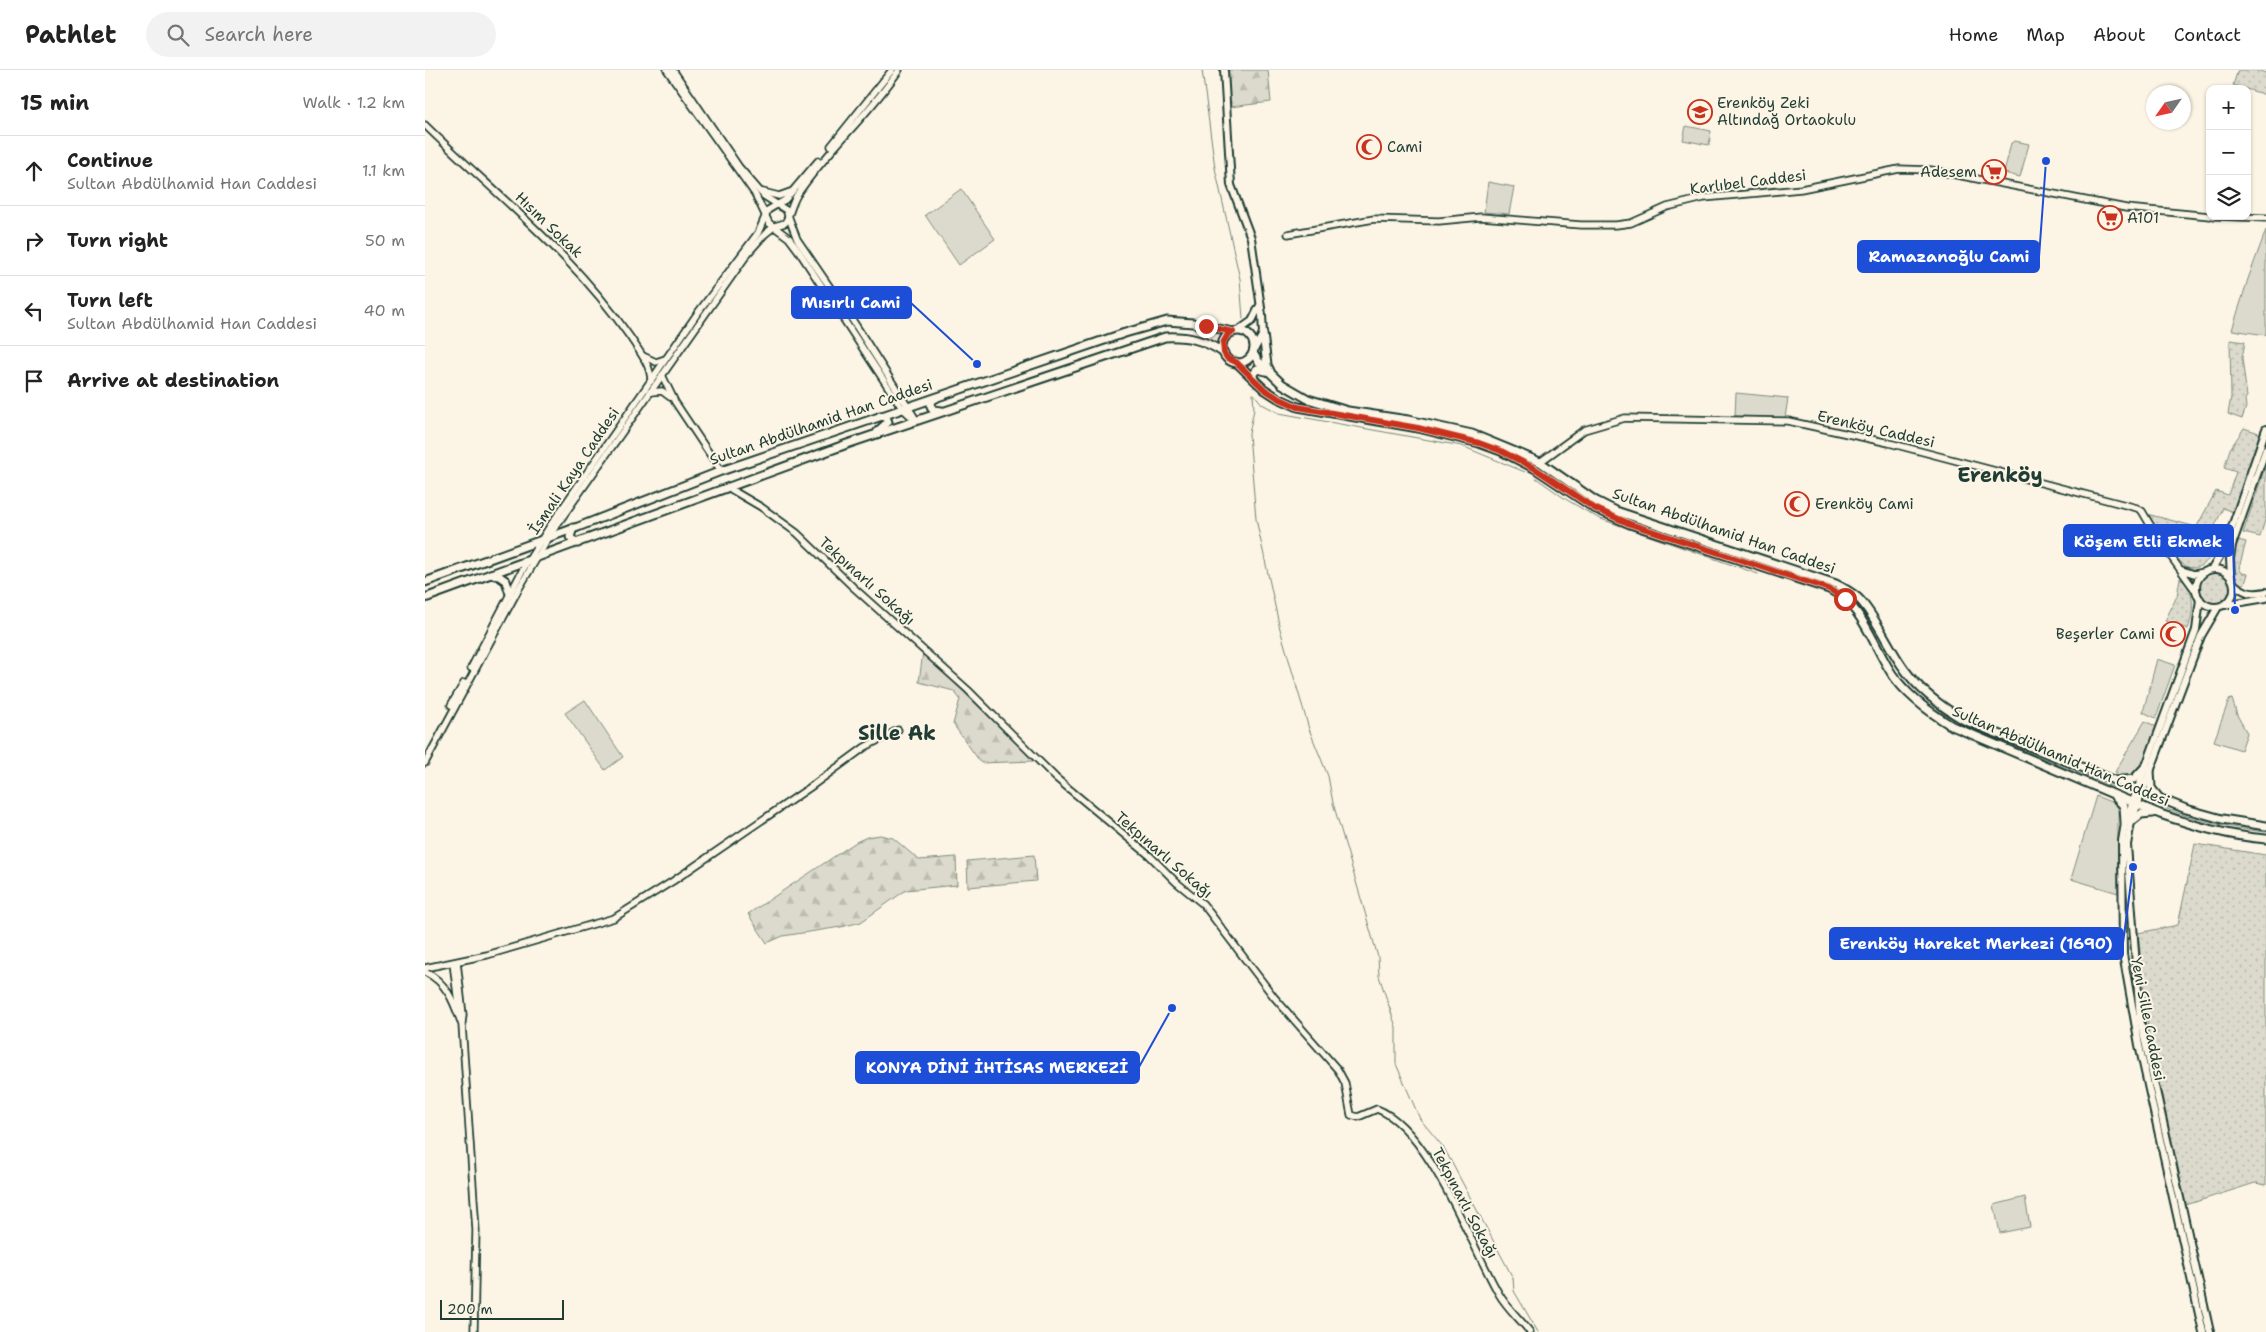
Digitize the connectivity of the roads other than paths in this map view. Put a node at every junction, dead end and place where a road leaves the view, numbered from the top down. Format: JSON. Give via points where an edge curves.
{"nodes":[{"id":1,"x":667,"y":70,"type":"edge"},
{"id":2,"x":673,"y":70,"type":"edge"},
{"id":3,"x":892,"y":70,"type":"edge"},
{"id":4,"x":899,"y":70,"type":"edge"},
{"id":5,"x":1224,"y":70,"type":"edge"},
{"id":6,"x":425,"y":125,"type":"edge"},
{"id":7,"x":754,"y":186,"type":"junction"},
{"id":8,"x":795,"y":188,"type":"junction"},
{"id":9,"x":777,"y":206,"type":"junction"},
{"id":10,"x":787,"y":214,"type":"junction"},
{"id":11,"x":2206,"y":216,"type":"edge"},
{"id":12,"x":767,"y":217,"type":"junction"},
{"id":13,"x":2251,"y":217,"type":"edge"},
{"id":14,"x":2266,"y":218,"type":"edge"},
{"id":15,"x":775,"y":226,"type":"junction"},
{"id":16,"x":1288,"y":234,"type":"dead end"},
{"id":17,"x":1260,"y":303,"type":"junction"},
{"id":18,"x":1206,"y":326,"type":"junction"},
{"id":19,"x":1235,"y":331,"type":"junction"},
{"id":20,"x":1263,"y":334,"type":"junction"},
{"id":21,"x":1198,"y":339,"type":"junction"},
{"id":22,"x":1253,"y":351,"type":"junction"},
{"id":23,"x":1224,"y":353,"type":"junction"},
{"id":24,"x":642,"y":355,"type":"junction"},
{"id":25,"x":666,"y":359,"type":"junction"},
{"id":26,"x":1236,"y":362,"type":"junction"},
{"id":27,"x":662,"y":375,"type":"junction"},
{"id":28,"x":1273,"y":375,"type":"junction"},
{"id":29,"x":1255,"y":380,"type":"junction"},
{"id":30,"x":651,"y":381,"type":"junction"},
{"id":31,"x":649,"y":392,"type":"junction"},
{"id":32,"x":946,"y":394,"type":"junction"},
{"id":33,"x":675,"y":402,"type":"junction"},
{"id":34,"x":905,"y":407,"type":"junction"},
{"id":35,"x":945,"y":411,"type":"junction"},
{"id":36,"x":879,"y":416,"type":"junction"},
{"id":37,"x":916,"y":421,"type":"junction"},
{"id":38,"x":2266,"y":429,"type":"edge"},
{"id":39,"x":874,"y":434,"type":"junction"},
{"id":40,"x":2266,"y":449,"type":"edge"},
{"id":41,"x":1540,"y":462,"type":"junction"},
{"id":42,"x":721,"y":471,"type":"junction"},
{"id":43,"x":732,"y":490,"type":"dead end"},
{"id":44,"x":573,"y":528,"type":"junction"},
{"id":45,"x":546,"y":538,"type":"junction"},
{"id":46,"x":578,"y":542,"type":"junction"},
{"id":47,"x":501,"y":555,"type":"junction"},
{"id":48,"x":533,"y":559,"type":"junction"},
{"id":49,"x":507,"y":568,"type":"junction"},
{"id":50,"x":2180,"y":569,"type":"junction"},
{"id":51,"x":2212,"y":569,"type":"junction"},
{"id":52,"x":2205,"y":572,"type":"junction"},
{"id":53,"x":490,"y":574,"type":"junction"},
{"id":54,"x":2231,"y":577,"type":"junction"},
{"id":55,"x":425,"y":582,"type":"edge"},
{"id":56,"x":2234,"y":584,"type":"junction"},
{"id":57,"x":2245,"y":592,"type":"junction"},
{"id":58,"x":2266,"y":592,"type":"edge"},
{"id":59,"x":510,"y":594,"type":"junction"},
{"id":60,"x":2198,"y":596,"type":"junction"},
{"id":61,"x":425,"y":598,"type":"edge"},
{"id":62,"x":2266,"y":598,"type":"edge"},
{"id":63,"x":2244,"y":602,"type":"junction"},
{"id":64,"x":2221,"y":606,"type":"junction"},
{"id":65,"x":898,"y":730,"type":"dead end"},
{"id":66,"x":425,"y":754,"type":"edge"},
{"id":67,"x":425,"y":763,"type":"edge"},
{"id":68,"x":2148,"y":768,"type":"junction"},
{"id":69,"x":2114,"y":782,"type":"junction"},
{"id":70,"x":2109,"y":792,"type":"junction"},
{"id":71,"x":2139,"y":792,"type":"junction"},
{"id":72,"x":2163,"y":801,"type":"junction"},
{"id":73,"x":2135,"y":803,"type":"junction"},
{"id":74,"x":2156,"y":812,"type":"junction"},
{"id":75,"x":2128,"y":822,"type":"junction"},
{"id":76,"x":2266,"y":826,"type":"edge"},
{"id":77,"x":2266,"y":839,"type":"edge"},
{"id":78,"x":2134,"y":942,"type":"junction"},
{"id":79,"x":2121,"y":943,"type":"junction"},
{"id":80,"x":2135,"y":952,"type":"junction"},
{"id":81,"x":2123,"y":954,"type":"junction"},
{"id":82,"x":455,"y":963,"type":"junction"},
{"id":83,"x":425,"y":968,"type":"edge"},
{"id":84,"x":425,"y":972,"type":"edge"},
{"id":85,"x":462,"y":1025,"type":"junction"},
{"id":86,"x":474,"y":1332,"type":"edge"},
{"id":87,"x":1530,"y":1332,"type":"edge"},
{"id":88,"x":2203,"y":1332,"type":"edge"},
{"id":89,"x":2209,"y":1332,"type":"edge"}],
"edges":[{"from":1,"to":12,"type":"street","via":[[755,194]]},
{"from":2,"to":7,"type":"street"},
{"from":3,"to":8,"type":"street"},
{"from":4,"to":10,"type":"street","via":[[823,161],[796,196]]},
{"from":5,"to":17,"type":"main road","via":[[1230,175],[1251,238]]},
{"from":6,"to":24,"type":"street","name":"Hısım Sokak","via":[[581,274]]},
{"from":7,"to":8,"type":"street","via":[[773,196],[782,196]]},
{"from":7,"to":9,"type":"street"},
{"from":8,"to":9,"type":"street"},
{"from":9,"to":10,"type":"street"},
{"from":9,"to":12,"type":"street","via":[[771,208]]},
{"from":10,"to":15,"type":"street","via":[[785,223]]},
{"from":10,"to":34,"type":"street","via":[[797,239],[853,321]]},
{"from":11,"to":16,"type":"street","name":"Karlıbel Caddesi","via":[[2126,208],[1931,170],[1899,168],[1801,189],[1704,198],[1617,225],[1481,217],[1439,221],[1374,219]]},
{"from":12,"to":15,"type":"street"},
{"from":12,"to":25,"type":"street","name":"İsmali Kaya Caddesi"},
{"from":13,"to":14,"type":"street"},
{"from":15,"to":27,"type":"street","via":[[749,252]]},
{"from":15,"to":34,"type":"street","via":[[799,250]]},
{"from":17,"to":19,"type":"main road","via":[[1256,317]]},
{"from":17,"to":20,"type":"main road"},
{"from":18,"to":19,"type":"main road","name":"Sultan Abdülhamid Han Caddesi"},
{"from":18,"to":21,"type":"main road","via":[[1210,331],[1209,337]]},
{"from":18,"to":32,"type":"main road","name":"Sultan Abdülhamid Han Caddesi","via":[[1167,321]]},
{"from":19,"to":22,"type":"main road","via":[[1251,338]]},
{"from":19,"to":23,"type":"main road","via":[[1225,338]]},
{"from":20,"to":22,"type":"main road"},
{"from":20,"to":28,"type":"main road","via":[[1267,364]]},
{"from":21,"to":23,"type":"main road","name":"Sultan Abdülhamid Han Caddesi"},
{"from":21,"to":35,"type":"main road","name":"Sultan Abdülhamid Han Caddesi","via":[[1165,337]]},
{"from":22,"to":26,"type":"main road","via":[[1246,360]]},
{"from":22,"to":28,"type":"main road","name":"Sultan Abdülhamid Han Caddesi"},
{"from":23,"to":26,"type":"main road"},
{"from":24,"to":25,"type":"street","via":[[656,362]]},
{"from":24,"to":30,"type":"street","name":"Hısım Sokak"},
{"from":25,"to":30,"type":"street","name":"İsmali Kaya Caddesi"},
{"from":26,"to":29,"type":"main road","name":"Sultan Abdülhamid Han Caddesi"},
{"from":27,"to":31,"type":"street"},
{"from":27,"to":33,"type":"street"},
{"from":28,"to":29,"type":"main road","via":[[1257,368],[1252,375]]},
{"from":28,"to":41,"type":"main road","name":"Sultan Abdülhamid Han Caddesi","via":[[1295,393],[1321,405],[1472,434]]},
{"from":29,"to":70,"type":"main road","name":"Sultan Abdülhamid Han Caddesi","via":[[1278,398],[1298,407],[1418,428],[1501,451],[1534,468],[1594,508],[1630,524],[1838,593],[1853,607],[1893,675],[1929,711],[1952,726]]},
{"from":30,"to":45,"type":"street","name":"İsmali Kaya Caddesi"},
{"from":31,"to":33,"type":"street","via":[[662,391]]},
{"from":31,"to":45,"type":"street"},
{"from":32,"to":34,"type":"main road","name":"Sultan Abdülhamid Han Caddesi"},
{"from":32,"to":35,"type":"main road","via":[[934,398],[931,403],[933,410]]},
{"from":33,"to":42,"type":"street"},
{"from":34,"to":36,"type":"main road","name":"Sultan Abdülhamid Han Caddesi"},
{"from":34,"to":37,"type":"street"},
{"from":35,"to":37,"type":"main road","name":"Sultan Abdülhamid Han Caddesi"},
{"from":36,"to":39,"type":"main road","via":[[886,417],[888,422]]},
{"from":36,"to":42,"type":"main road","name":"Sultan Abdülhamid Han Caddesi"},
{"from":37,"to":39,"type":"main road","name":"Sultan Abdülhamid Han Caddesi"},
{"from":38,"to":51,"type":"main road","via":[[2225,546]]},
{"from":39,"to":46,"type":"main road","name":"Sultan Abdülhamid Han Caddesi"},
{"from":40,"to":54,"type":"main road","via":[[2233,545]]},
{"from":41,"to":50,"type":"street","name":"Erenköy Caddesi","via":[[1584,430],[1625,418],[1787,421],[1889,443],[2137,508]]},
{"from":41,"to":69,"type":"main road","name":"Sultan Abdülhamid Han Caddesi","via":[[1616,511],[1836,584],[1861,602],[1906,672],[1937,702],[1964,720],[2056,755]]},
{"from":42,"to":44,"type":"main road","name":"Sultan Abdülhamid Han Caddesi"},
{"from":43,"to":87,"type":"street","name":"Tekpınarlı Sokağı","via":[[797,533],[968,690],[1056,778],[1203,904],[1274,997],[1338,1070],[1345,1083],[1351,1115],[1358,1117],[1377,1109],[1413,1136],[1445,1186],[1500,1296]]},
{"from":44,"to":45,"type":"main road","name":"Sultan Abdülhamid Han Caddesi"},
{"from":44,"to":46,"type":"main road","via":[[570,537]]},
{"from":45,"to":47,"type":"main road","name":"Sultan Abdülhamid Han Caddesi"},
{"from":45,"to":48,"type":"street"},
{"from":46,"to":48,"type":"main road","name":"Sultan Abdülhamid Han Caddesi"},
{"from":47,"to":49,"type":"main road","via":[[509,558]]},
{"from":47,"to":55,"type":"main road","name":"Sultan Abdülhamid Han Caddesi"},
{"from":48,"to":49,"type":"main road","name":"Sultan Abdülhamid Han Caddesi"},
{"from":48,"to":59,"type":"street"},
{"from":48,"to":67,"type":"street"},
{"from":49,"to":53,"type":"main road","name":"Sultan Abdülhamid Han Caddesi"},
{"from":50,"to":52,"type":"street","via":[[2194,574]]},
{"from":50,"to":60,"type":"street","name":"Erenköy Caddesi"},
{"from":51,"to":52,"type":"main road"},
{"from":51,"to":54,"type":"main road","via":[[2223,570]]},
{"from":52,"to":60,"type":"main road","via":[[2197,582]]},
{"from":53,"to":59,"type":"main road","via":[[505,580]]},
{"from":53,"to":61,"type":"main road","name":"Sultan Abdülhamid Han Caddesi"},
{"from":54,"to":56,"type":"main road"},
{"from":56,"to":57,"type":"main road"},
{"from":56,"to":64,"type":"main road","via":[[2231,599]]},
{"from":57,"to":58,"type":"main road"},
{"from":57,"to":63,"type":"main road","via":[[2241,598]]},
{"from":59,"to":66,"type":"street"},
{"from":60,"to":64,"type":"main road","via":[[2208,605]]},
{"from":60,"to":68,"type":"main road","name":"Yeni Sille Caddesi","via":[[2196,630]]},
{"from":62,"to":63,"type":"main road"},
{"from":63,"to":64,"type":"main road"},
{"from":64,"to":68,"type":"main road","name":"Yeni Sille Caddesi","via":[[2201,636]]},
{"from":65,"to":82,"type":"street","via":[[865,747],[705,860],[613,918]]},
{"from":68,"to":69,"type":"main road","via":[[2134,779]]},
{"from":68,"to":71,"type":"main road","name":"Yeni Sille Caddesi"},
{"from":68,"to":72,"type":"main road","via":[[2151,788]]},
{"from":69,"to":70,"type":"main road","via":[[2122,786],[2123,792]]},
{"from":69,"to":71,"type":"main road","name":"Sultan Abdülhamid Han Caddesi"},
{"from":70,"to":73,"type":"main road","name":"Sultan Abdülhamid Han Caddesi"},
{"from":70,"to":75,"type":"main road","via":[[2124,806]]},
{"from":71,"to":72,"type":"main road","name":"Sultan Abdülhamid Han Caddesi"},
{"from":71,"to":73,"type":"main road","name":"Yeni Sille Caddesi"},
{"from":72,"to":74,"type":"main road","via":[[2151,802],[2150,806]]},
{"from":72,"to":76,"type":"main road","name":"Sultan Abdülhamid Han Caddesi","via":[[2211,817]]},
{"from":73,"to":74,"type":"main road","name":"Sultan Abdülhamid Han Caddesi"},
{"from":73,"to":75,"type":"main road","name":"Yeni Sille Caddesi"},
{"from":74,"to":75,"type":"main road"},
{"from":74,"to":77,"type":"main road","name":"Sultan Abdülhamid Han Caddesi","via":[[2214,831]]},
{"from":75,"to":78,"type":"main road","name":"Yeni Sille Caddesi"},
{"from":75,"to":79,"type":"main road","name":"Yeni Sille Caddesi","via":[[2122,841]]},
{"from":78,"to":79,"type":"main road","via":[[2125,940]]},
{"from":78,"to":80,"type":"main road","name":"Yeni Sille Caddesi"},
{"from":79,"to":81,"type":"main road","name":"Yeni Sille Caddesi"},
{"from":80,"to":81,"type":"main road"},
{"from":80,"to":89,"type":"main road","name":"Yeni Sille Caddesi","via":[[2140,1019]]},
{"from":81,"to":88,"type":"main road","name":"Yeni Sille Caddesi","via":[[2139,1045]]},
{"from":82,"to":83,"type":"street"},
{"from":82,"to":85,"type":"street"},
{"from":84,"to":85,"type":"street","via":[[443,985],[450,995]]},
{"from":85,"to":86,"type":"street","via":[[477,1230]]}]}
